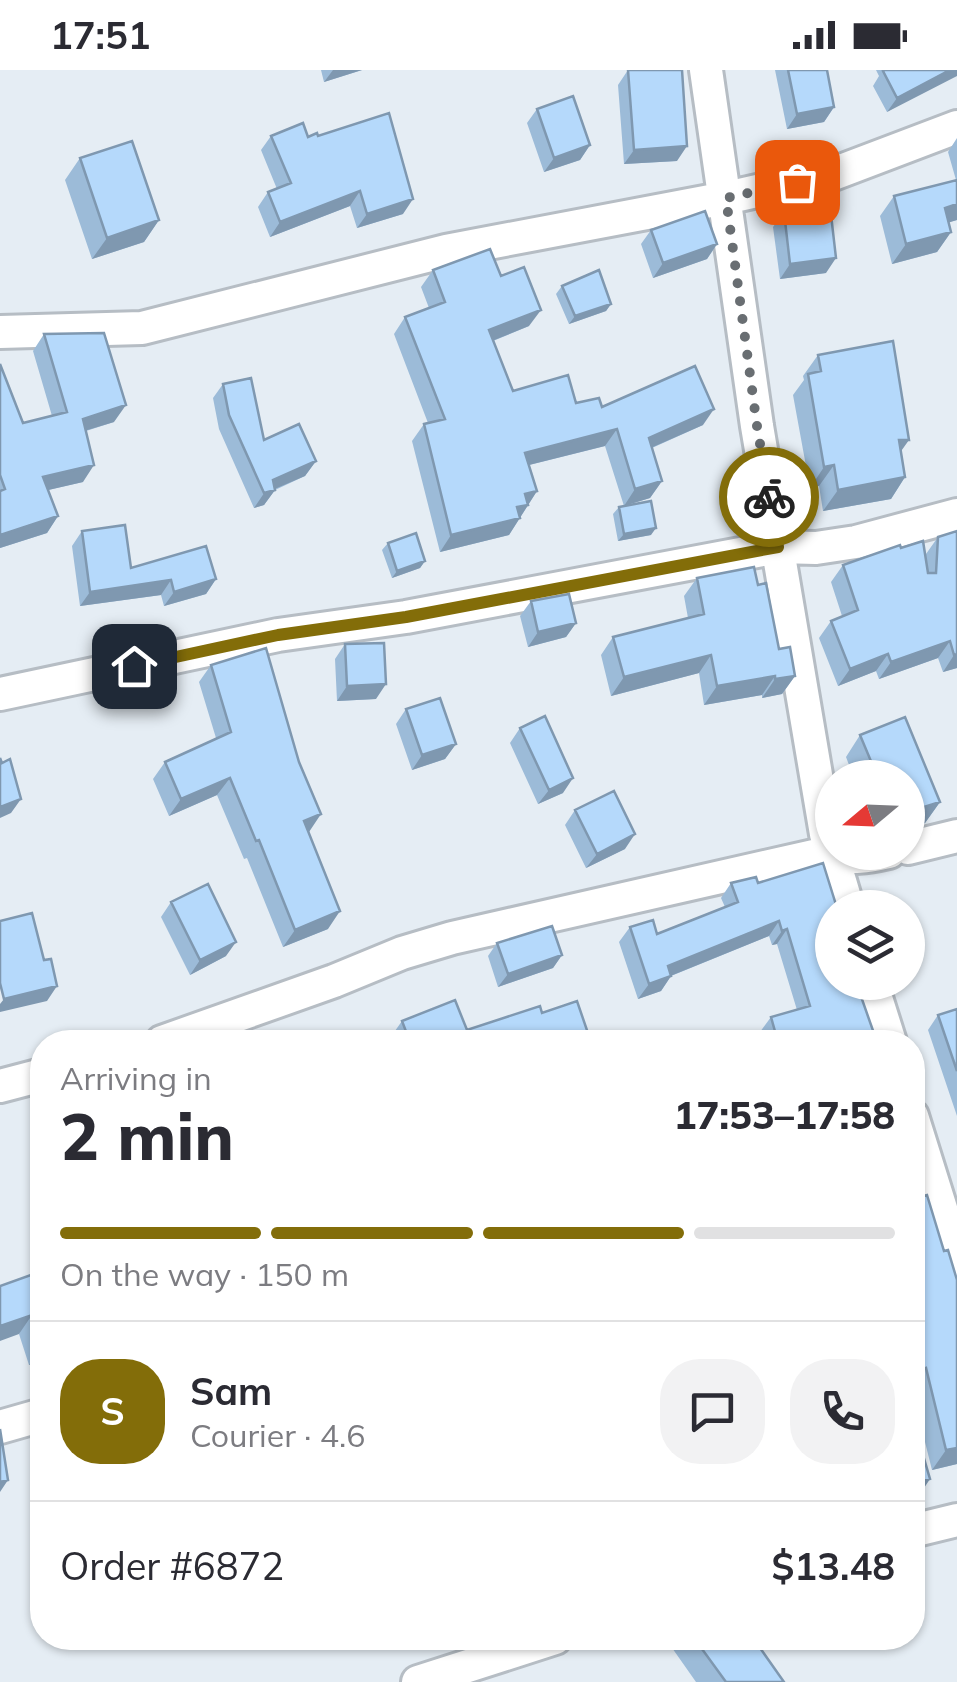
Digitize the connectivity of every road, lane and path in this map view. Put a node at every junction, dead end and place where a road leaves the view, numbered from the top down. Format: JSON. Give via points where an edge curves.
{"nodes":[{"id":1,"x":706,"y":70,"type":"edge"},
{"id":2,"x":957,"y":127,"type":"edge"},
{"id":3,"x":726,"y":198,"type":"junction"},
{"id":4,"x":0,"y":332,"type":"edge"},
{"id":5,"x":957,"y":515,"type":"edge"},
{"id":6,"x":778,"y":547,"type":"junction"},
{"id":7,"x":0,"y":694,"type":"edge"},
{"id":8,"x":815,"y":768,"type":"edge"},
{"id":9,"x":957,"y":836,"type":"edge"},
{"id":10,"x":925,"y":844,"type":"edge"},
{"id":11,"x":815,"y":856,"type":"edge"},
{"id":12,"x":877,"y":1000,"type":"edge"},
{"id":13,"x":196,"y":1030,"type":"edge"},
{"id":14,"x":886,"y":1030,"type":"edge"},
{"id":15,"x":30,"y":1078,"type":"edge"},
{"id":16,"x":0,"y":1086,"type":"edge"},
{"id":17,"x":925,"y":1152,"type":"edge"},
{"id":18,"x":934,"y":1177,"type":"edge"},
{"id":19,"x":957,"y":1260,"type":"edge"},
{"id":20,"x":30,"y":1418,"type":"edge"},
{"id":21,"x":0,"y":1427,"type":"edge"},
{"id":22,"x":957,"y":1520,"type":"edge"},
{"id":23,"x":925,"y":1528,"type":"edge"},
{"id":24,"x":518,"y":1650,"type":"edge"},
{"id":25,"x":418,"y":1682,"type":"edge"}],
"edges":[{"from":1,"to":3,"type":"street"},
{"from":2,"to":3,"type":"street","via":[[833,174]]},
{"from":3,"to":4,"type":"street","via":[[446,251],[142,328]]},
{"from":3,"to":6,"type":"street"},
{"from":5,"to":6,"type":"street","via":[[856,542]]},
{"from":6,"to":7,"type":"street","via":[[278,635]]},
{"from":6,"to":8,"type":"street"},
{"from":9,"to":10,"type":"street"},
{"from":11,"to":13,"type":"street","via":[[452,938]]},
{"from":12,"to":14,"type":"street"},
{"from":15,"to":16,"type":"street"},
{"from":17,"to":18,"type":"street"},
{"from":18,"to":19,"type":"street"},
{"from":20,"to":21,"type":"street"},
{"from":22,"to":23,"type":"street"},
{"from":24,"to":25,"type":"street"}]}
